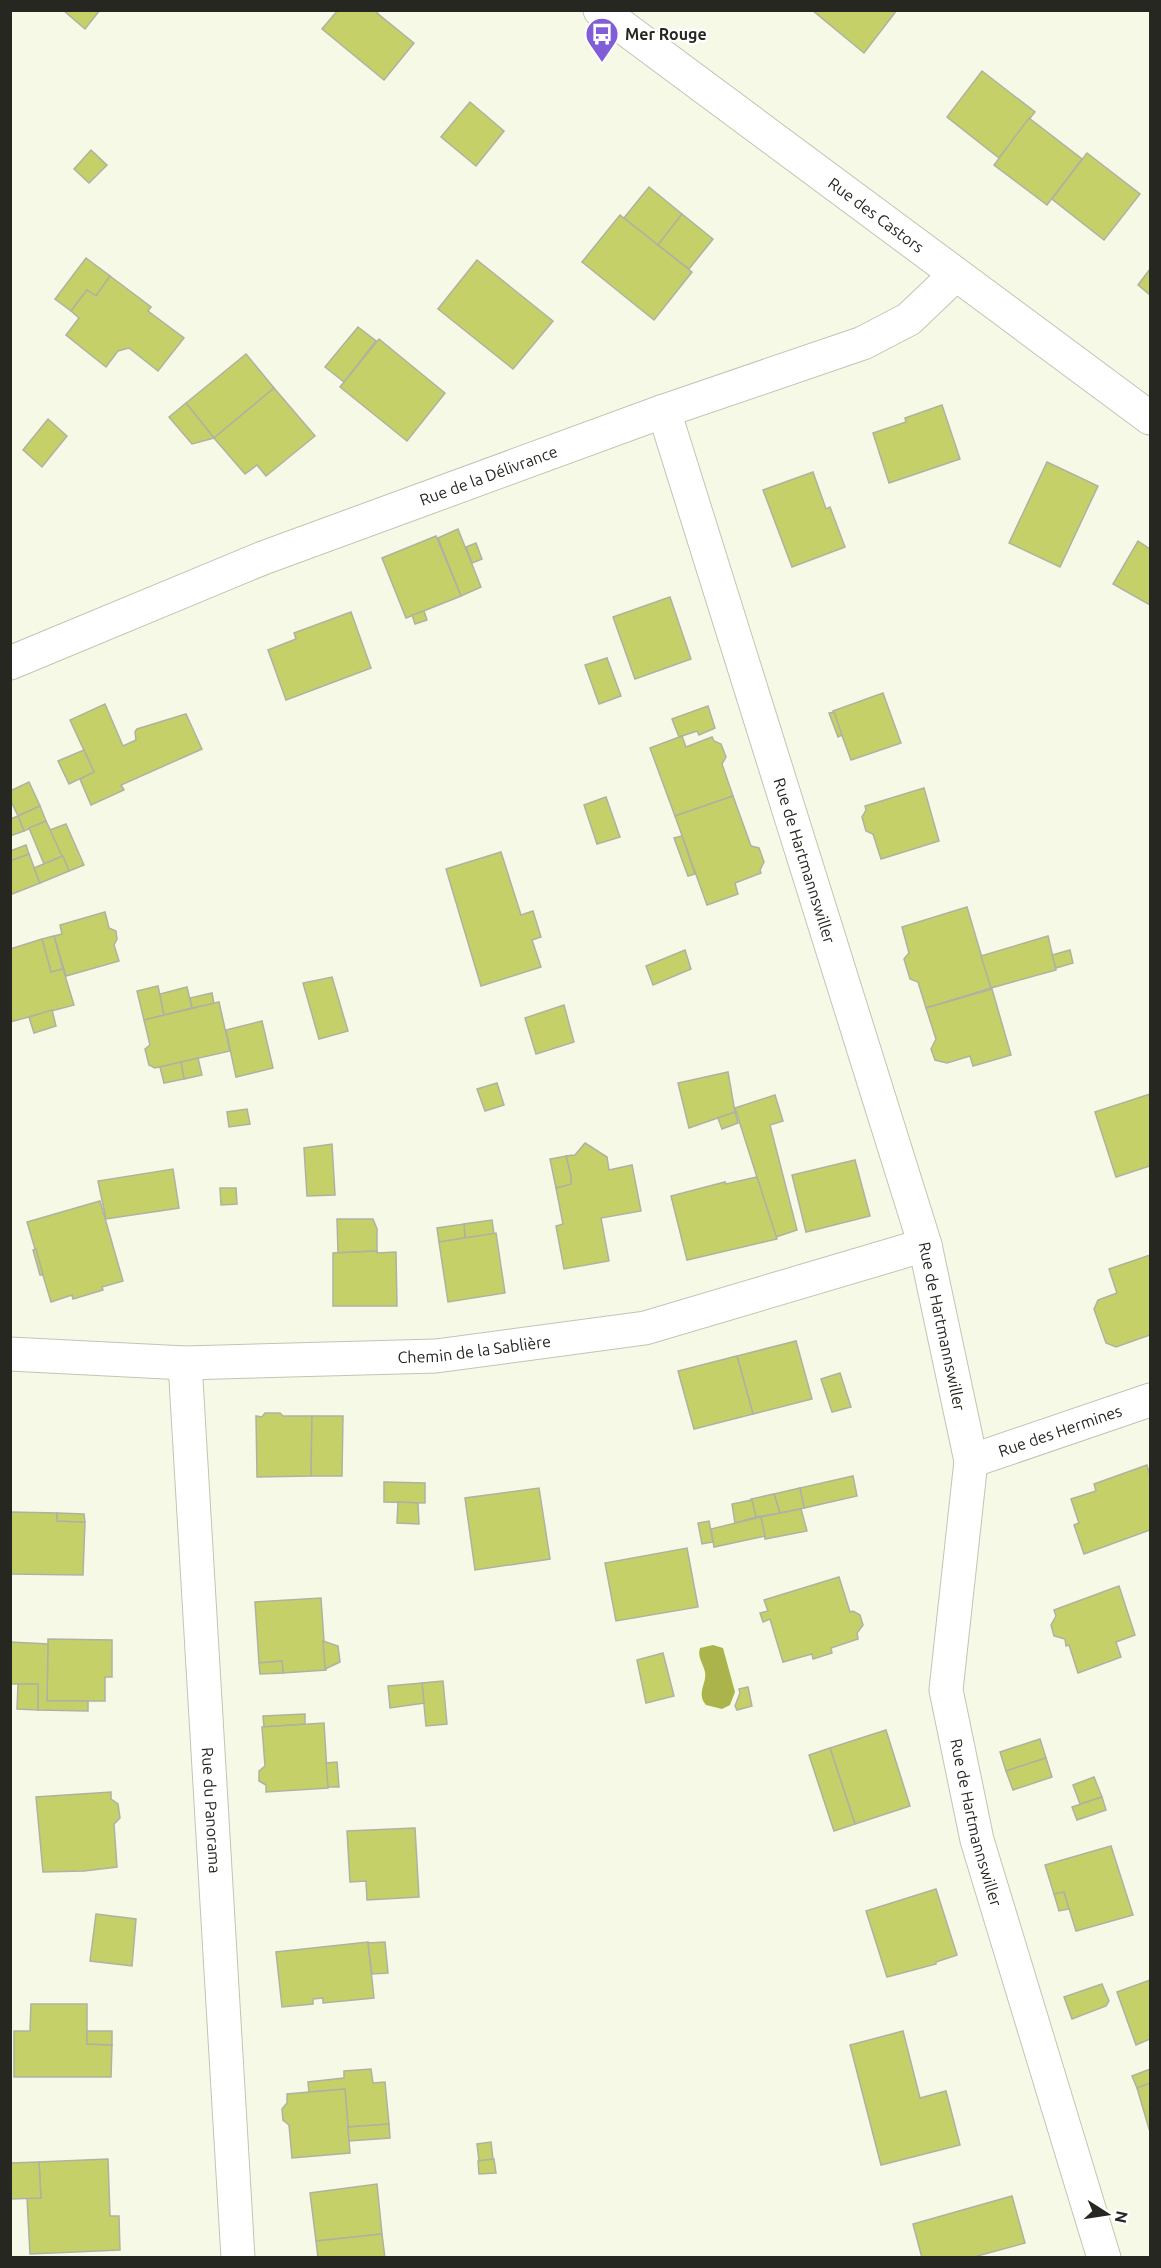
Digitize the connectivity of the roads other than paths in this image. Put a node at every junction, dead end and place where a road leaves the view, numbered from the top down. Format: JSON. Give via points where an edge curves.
{"nodes":[{"id":1,"x":600,"y":10,"type":"edge"},
{"id":2,"x":955,"y":275,"type":"junction"},
{"id":3,"x":664,"y":411,"type":"junction"},
{"id":4,"x":1150,"y":418,"type":"edge"},
{"id":5,"x":10,"y":663,"type":"edge"},
{"id":6,"x":925,"y":1245,"type":"junction"},
{"id":7,"x":10,"y":1354,"type":"edge"},
{"id":8,"x":185,"y":1363,"type":"junction"},
{"id":9,"x":1150,"y":1401,"type":"edge"},
{"id":10,"x":971,"y":1461,"type":"junction"},
{"id":11,"x":238,"y":2258,"type":"edge"},
{"id":12,"x":1104,"y":2258,"type":"edge"}],
"edges":[{"from":1,"to":2,"type":"street","name":"Rue des Castors"},
{"from":2,"to":3,"type":"street","name":"Rue de la Délivrance","via":[[909,319],[863,342]]},
{"from":2,"to":4,"type":"street","name":"Rue des Castors"},
{"from":3,"to":5,"type":"street","name":"Rue de la Délivrance","via":[[263,558]]},
{"from":3,"to":6,"type":"street","name":"Rue de Hartmannswiller"},
{"from":6,"to":8,"type":"street","name":"Chemin de la Sablière","via":[[645,1328],[436,1356]]},
{"from":6,"to":10,"type":"street","name":"Rue de Hartmannswiller"},
{"from":7,"to":8,"type":"street","name":"Chemin de la Sablière"},
{"from":8,"to":11,"type":"street","name":"Rue du Panorama"},
{"from":9,"to":10,"type":"street","name":"Rue des Hermines"},
{"from":10,"to":12,"type":"street","name":"Rue de Hartmannswiller","via":[[946,1690],[977,1840]]}]}
